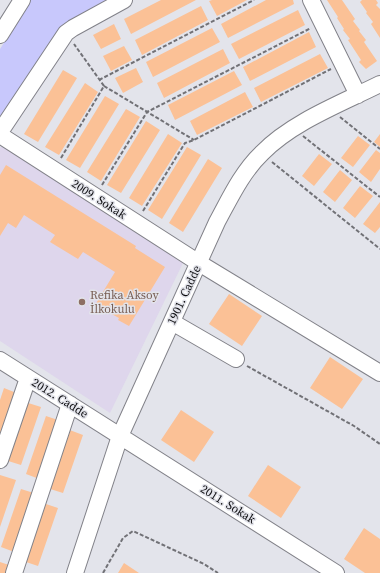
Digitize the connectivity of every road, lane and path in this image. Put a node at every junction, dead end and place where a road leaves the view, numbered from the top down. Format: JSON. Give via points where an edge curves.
{"nodes":[{"id":1,"x":22,"y":0,"type":"edge"},
{"id":2,"x":124,"y":0,"type":"edge"},
{"id":3,"x":254,"y":0,"type":"edge"},
{"id":4,"x":312,"y":0,"type":"edge"},
{"id":5,"x":322,"y":22,"type":"junction"},
{"id":6,"x":1,"y":32,"type":"edge"},
{"id":7,"x":66,"y":33,"type":"junction"},
{"id":8,"x":343,"y":63,"type":"junction"},
{"id":9,"x":99,"y":80,"type":"junction"},
{"id":10,"x":380,"y":84,"type":"edge"},
{"id":11,"x":104,"y":86,"type":"junction"},
{"id":12,"x":358,"y":95,"type":"junction"},
{"id":13,"x":330,"y":109,"type":"junction"},
{"id":14,"x":147,"y":112,"type":"junction"},
{"id":15,"x":293,"y":128,"type":"junction"},
{"id":16,"x":0,"y":133,"type":"edge"},
{"id":17,"x":194,"y":140,"type":"junction"},
{"id":18,"x":380,"y":149,"type":"edge"},
{"id":19,"x":261,"y":153,"type":"junction"},
{"id":20,"x":54,"y":169,"type":"junction"},
{"id":21,"x":95,"y":196,"type":"junction"},
{"id":22,"x":380,"y":197,"type":"edge"},
{"id":23,"x":136,"y":222,"type":"junction"},
{"id":24,"x":380,"y":248,"type":"edge"},
{"id":25,"x":199,"y":263,"type":"junction"},
{"id":26,"x":172,"y":322,"type":"junction"},
{"id":27,"x":236,"y":359,"type":"joint"},
{"id":28,"x":0,"y":360,"type":"edge"},
{"id":29,"x":380,"y":373,"type":"edge"},
{"id":30,"x":28,"y":378,"type":"junction"},
{"id":31,"x":70,"y":404,"type":"junction"},
{"id":32,"x":120,"y":436,"type":"junction"},
{"id":33,"x":380,"y":444,"type":"edge"},
{"id":34,"x":0,"y":460,"type":"edge"},
{"id":35,"x":14,"y":573,"type":"edge"},
{"id":36,"x":75,"y":573,"type":"edge"},
{"id":37,"x":103,"y":573,"type":"edge"},
{"id":38,"x":218,"y":573,"type":"edge"},
{"id":39,"x":336,"y":573,"type":"edge"}],
"edges":[{"from":1,"to":6,"type":"street"},
{"from":2,"to":7,"type":"street"},
{"from":3,"to":9,"type":"path"},
{"from":4,"to":5,"type":"street"},
{"from":5,"to":8,"type":"street"},
{"from":5,"to":14,"type":"path"},
{"from":7,"to":9,"type":"path"},
{"from":7,"to":16,"type":"street"},
{"from":8,"to":12,"type":"street"},
{"from":8,"to":17,"type":"path"},
{"from":9,"to":11,"type":"path"},
{"from":10,"to":12,"type":"street","name":"1901. Cadde"},
{"from":11,"to":14,"type":"path"},
{"from":11,"to":20,"type":"path"},
{"from":12,"to":13,"type":"street","name":"1901. Cadde"},
{"from":13,"to":15,"type":"street","name":"1901. Cadde"},
{"from":13,"to":18,"type":"path"},
{"from":14,"to":17,"type":"path"},
{"from":14,"to":21,"type":"path"},
{"from":15,"to":19,"type":"street","name":"1901. Cadde"},
{"from":15,"to":22,"type":"path"},
{"from":16,"to":20,"type":"street","name":"2009. Sokak"},
{"from":17,"to":23,"type":"path","via":[[185,143]]},
{"from":19,"to":24,"type":"path"},
{"from":19,"to":25,"type":"street","name":"1901. Cadde","via":[[232,194]]},
{"from":20,"to":21,"type":"street","name":"2009. Sokak"},
{"from":21,"to":23,"type":"street","name":"2009. Sokak"},
{"from":23,"to":25,"type":"street","name":"2009. Sokak"},
{"from":25,"to":26,"type":"street","name":"1901. Cadde"},
{"from":25,"to":29,"type":"street","name":"2009. Sokak"},
{"from":26,"to":27,"type":"street"},
{"from":26,"to":32,"type":"street","name":"1901. Cadde"},
{"from":27,"to":33,"type":"path","via":[[354,426]]},
{"from":28,"to":30,"type":"street","name":"2012. Cadde"},
{"from":30,"to":31,"type":"street","name":"2012. Cadde"},
{"from":30,"to":34,"type":"street"},
{"from":31,"to":32,"type":"street","name":"2012. Cadde"},
{"from":31,"to":35,"type":"street"},
{"from":32,"to":36,"type":"street","name":"1901. Cadde"},
{"from":32,"to":39,"type":"street","name":"2011. Sokak"},
{"from":37,"to":38,"type":"path","via":[[123,538],[133,531]]}]}
